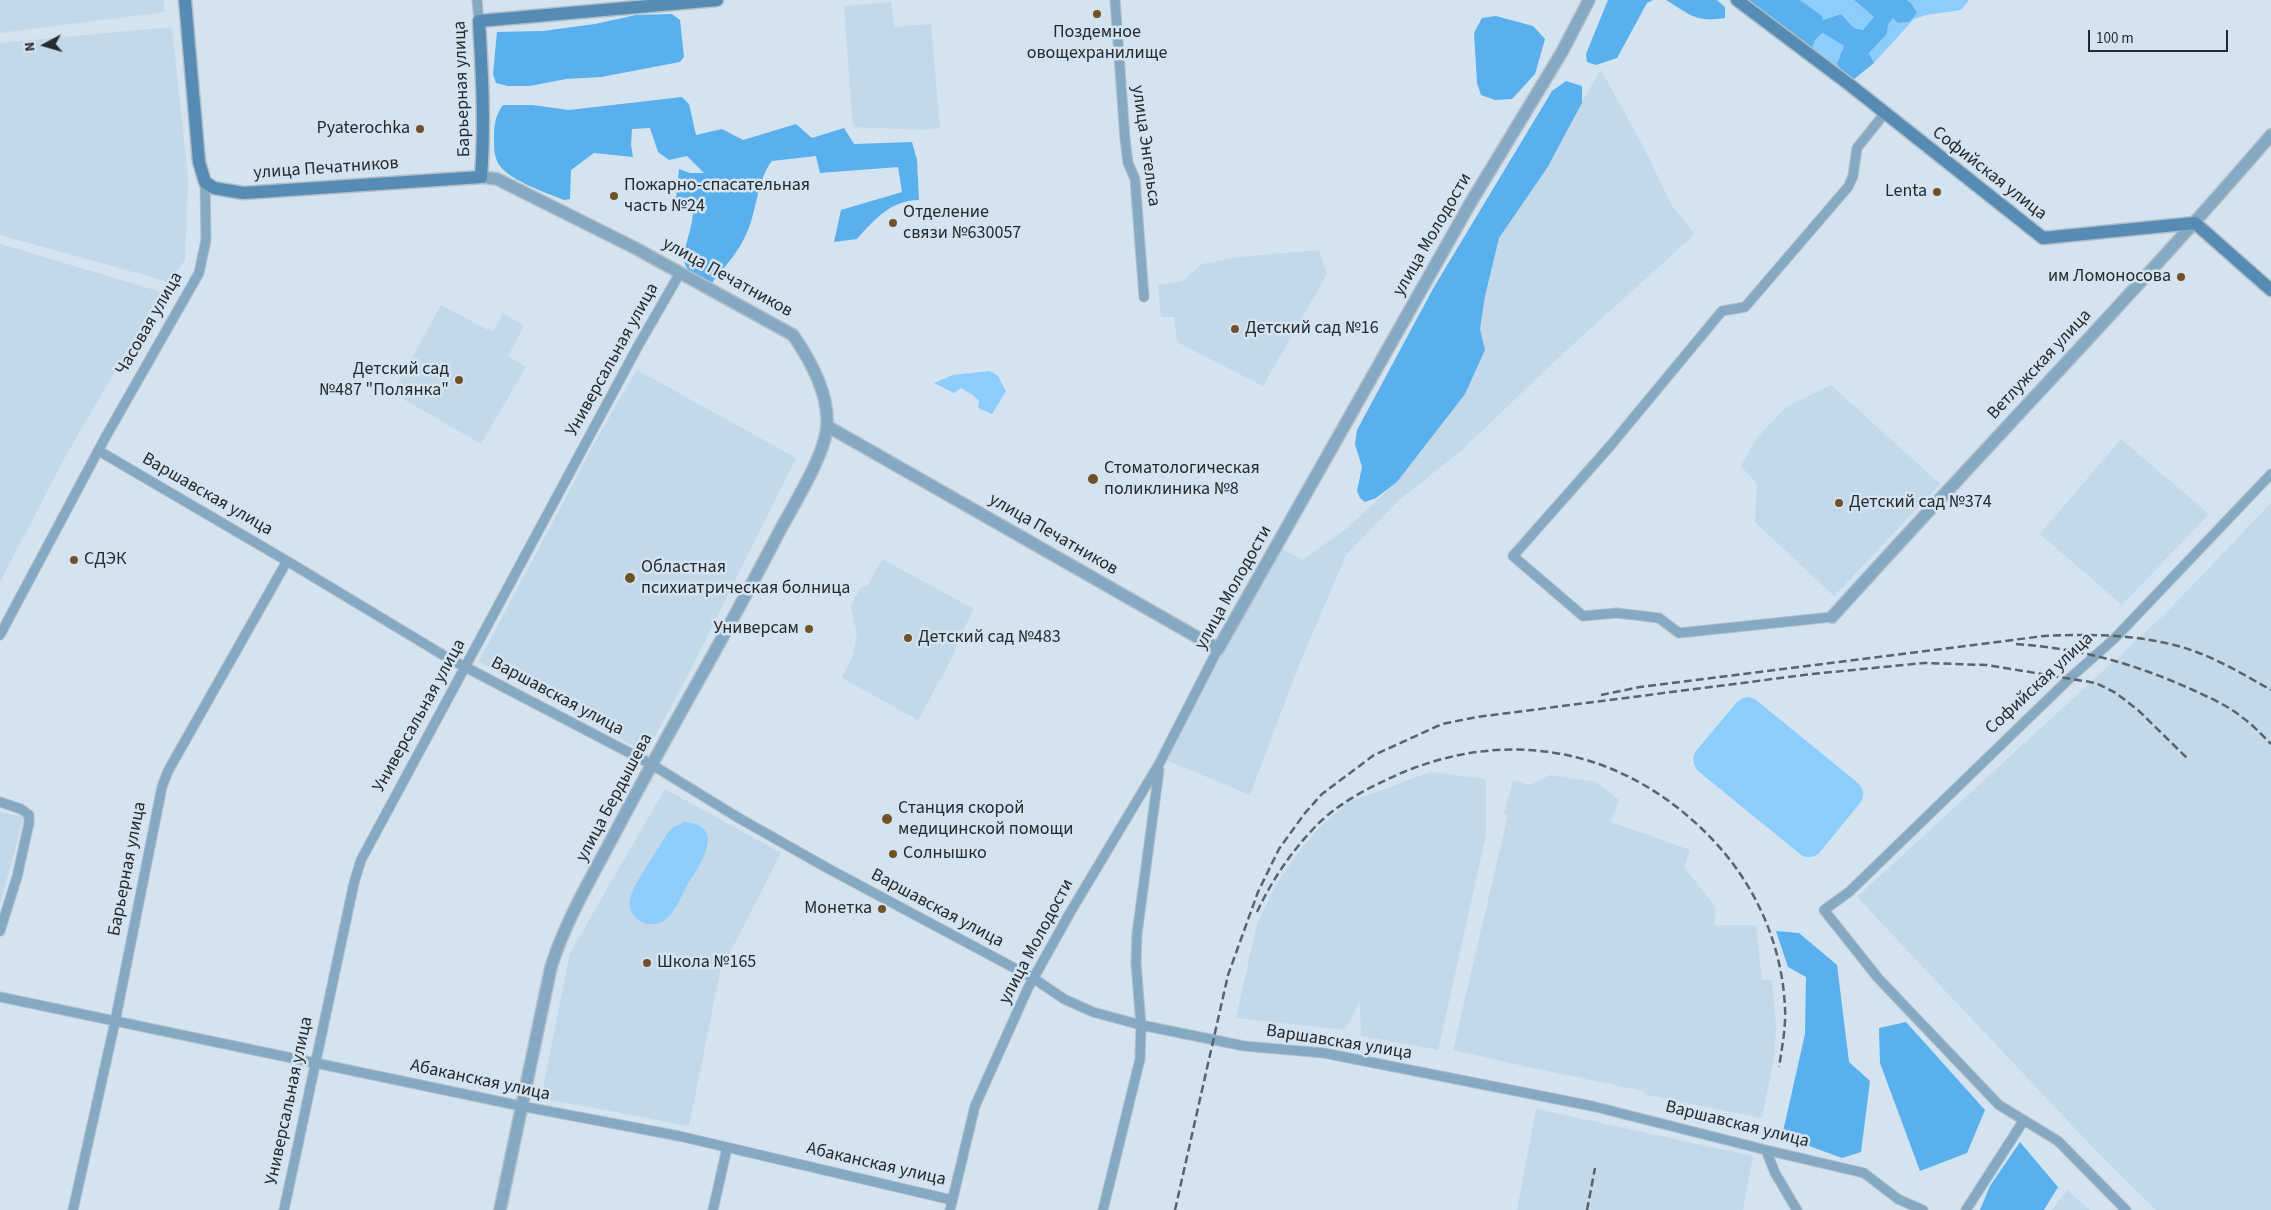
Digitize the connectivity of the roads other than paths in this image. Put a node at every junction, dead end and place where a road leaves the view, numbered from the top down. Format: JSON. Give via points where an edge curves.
{"nodes":[{"id":1,"x":185,"y":0,"type":"edge"},
{"id":2,"x":477,"y":0,"type":"edge"},
{"id":3,"x":717,"y":0,"type":"edge"},
{"id":4,"x":1115,"y":0,"type":"edge"},
{"id":5,"x":1589,"y":0,"type":"edge"},
{"id":6,"x":1736,"y":0,"type":"edge"},
{"id":7,"x":479,"y":21,"type":"junction"},
{"id":8,"x":1885,"y":113,"type":"junction"},
{"id":9,"x":2271,"y":136,"type":"edge"},
{"id":10,"x":482,"y":177,"type":"junction"},
{"id":11,"x":205,"y":182,"type":"junction"},
{"id":12,"x":2195,"y":223,"type":"junction"},
{"id":13,"x":680,"y":273,"type":"junction"},
{"id":14,"x":2271,"y":290,"type":"edge"},
{"id":15,"x":1144,"y":297,"type":"dead end"},
{"id":16,"x":827,"y":426,"type":"junction"},
{"id":17,"x":99,"y":451,"type":"junction"},
{"id":18,"x":2271,"y":474,"type":"edge"},
{"id":19,"x":287,"y":561,"type":"junction"},
{"id":20,"x":1832,"y":617,"type":"joint"},
{"id":21,"x":0,"y":635,"type":"edge"},
{"id":22,"x":1218,"y":649,"type":"junction"},
{"id":23,"x":465,"y":667,"type":"junction"},
{"id":24,"x":651,"y":764,"type":"junction"},
{"id":25,"x":1159,"y":764,"type":"junction"},
{"id":26,"x":0,"y":802,"type":"edge"},
{"id":27,"x":0,"y":931,"type":"edge"},
{"id":28,"x":1033,"y":978,"type":"junction"},
{"id":29,"x":0,"y":997,"type":"edge"},
{"id":30,"x":115,"y":1022,"type":"junction"},
{"id":31,"x":1141,"y":1025,"type":"junction"},
{"id":32,"x":314,"y":1063,"type":"junction"},
{"id":33,"x":521,"y":1106,"type":"junction"},
{"id":34,"x":2024,"y":1120,"type":"junction"},
{"id":35,"x":726,"y":1148,"type":"junction"},
{"id":36,"x":1766,"y":1150,"type":"junction"},
{"id":37,"x":952,"y":1200,"type":"junction"},
{"id":38,"x":73,"y":1210,"type":"edge"},
{"id":39,"x":284,"y":1210,"type":"edge"},
{"id":40,"x":500,"y":1210,"type":"edge"},
{"id":41,"x":713,"y":1210,"type":"edge"},
{"id":42,"x":950,"y":1210,"type":"edge"},
{"id":43,"x":1103,"y":1210,"type":"edge"},
{"id":44,"x":1796,"y":1210,"type":"edge"},
{"id":45,"x":1924,"y":1210,"type":"edge"},
{"id":46,"x":1966,"y":1210,"type":"edge"},
{"id":47,"x":2126,"y":1210,"type":"edge"}],
"edges":[{"from":1,"to":11,"type":"main road","name":"Часовая улица","via":[[199,162]]},
{"from":2,"to":7,"type":"street","name":"Барьерная улица"},
{"from":3,"to":7,"type":"main road"},
{"from":4,"to":15,"type":"street","name":"улица Энгельса","via":[[1125,139],[1128,163],[1135,179]]},
{"from":5,"to":22,"type":"street","name":"улица Молодости"},
{"from":6,"to":8,"type":"main road","name":"Софийская улица"},
{"from":7,"to":10,"type":"main road","name":"Барьерная улица","via":[[483,92]]},
{"from":8,"to":12,"type":"main road","name":"Софийская улица","via":[[2043,238]]},
{"from":8,"to":20,"type":"street","via":[[1857,148],[1853,176],[1848,186],[1744,307],[1722,311],[1611,445],[1513,556],[1583,616],[1617,613],[1658,618],[1679,633]]},
{"from":9,"to":12,"type":"street","name":"Ветлужская улица"},
{"from":10,"to":11,"type":"main road","name":"улица Печатников","via":[[243,193],[225,191]]},
{"from":10,"to":13,"type":"street","name":"улица Печатников","via":[[497,179]]},
{"from":11,"to":17,"type":"street","name":"Часовая улица","via":[[206,240],[199,273]]},
{"from":12,"to":14,"type":"main road"},
{"from":12,"to":20,"type":"street","name":"Ветлужская улица"},
{"from":13,"to":16,"type":"street","name":"улица Печатников","via":[[793,335],[816,376]]},
{"from":13,"to":23,"type":"street","name":"Универсальная улица"},
{"from":16,"to":22,"type":"street","name":"улица Печатников"},
{"from":16,"to":24,"type":"street","name":"улица Бердышева","via":[[820,453],[759,571]]},
{"from":17,"to":19,"type":"street","name":"Варшавская улица"},
{"from":17,"to":21,"type":"street","name":"Часовая улица"},
{"from":18,"to":34,"type":"street","name":"Софийская улица","via":[[2115,638],[1849,892],[1824,910],[1878,978],[1999,1105]]},
{"from":19,"to":23,"type":"street","name":"Варшавская улица"},
{"from":19,"to":30,"type":"street","name":"Барьерная улица","via":[[162,787]]},
{"from":22,"to":25,"type":"street","name":"улица Молодости"},
{"from":23,"to":24,"type":"street","name":"Варшавская улица"},
{"from":23,"to":32,"type":"street","name":"Универсальная улица","via":[[362,860]]},
{"from":24,"to":28,"type":"street","name":"Варшавская улица","via":[[818,863]]},
{"from":24,"to":33,"type":"street","name":"улица Бердышева","via":[[558,947]]},
{"from":25,"to":28,"type":"street","name":"улица Молодости"},
{"from":25,"to":31,"type":"street","via":[[1137,934]]},
{"from":26,"to":27,"type":"street","via":[[29,815],[17,877]]},
{"from":28,"to":31,"type":"street","name":"Варшавская улица","via":[[1064,999],[1093,1012]]},
{"from":28,"to":37,"type":"street","name":"улица Молодости","via":[[974,1106]]},
{"from":29,"to":30,"type":"street","name":"Абаканская улица"},
{"from":30,"to":32,"type":"street","name":"Абаканская улица"},
{"from":30,"to":38,"type":"street","name":"Барьерная улица"},
{"from":31,"to":36,"type":"street","name":"Варшавская улица","via":[[1244,1046],[1324,1053],[1431,1073],[1592,1106]]},
{"from":31,"to":43,"type":"street","via":[[1140,1059]]},
{"from":32,"to":33,"type":"street","name":"Абаканская улица"},
{"from":32,"to":39,"type":"street","name":"Универсальная улица"},
{"from":33,"to":35,"type":"street","name":"Абаканская улица"},
{"from":33,"to":40,"type":"street","name":"улица Бердышева"},
{"from":34,"to":46,"type":"street"},
{"from":34,"to":47,"type":"street","via":[[2058,1140]]},
{"from":35,"to":37,"type":"street","name":"Абаканская улица"},
{"from":35,"to":41,"type":"street"},
{"from":36,"to":44,"type":"street"},
{"from":36,"to":45,"type":"street","name":"Варшавская улица","via":[[1864,1173],[1898,1199]]},
{"from":37,"to":42,"type":"street","name":"улица Молодости"}]}
